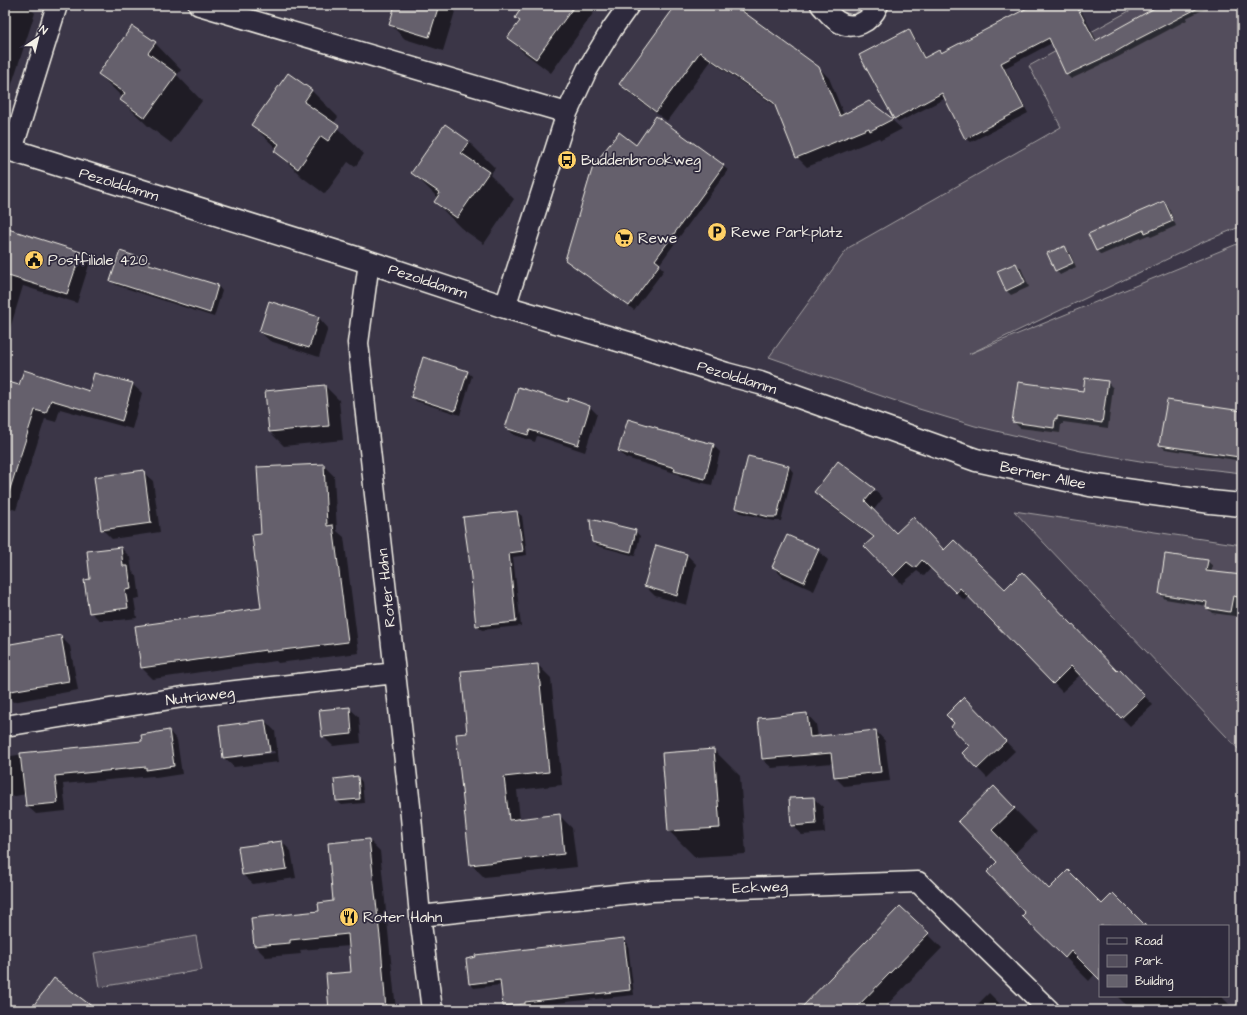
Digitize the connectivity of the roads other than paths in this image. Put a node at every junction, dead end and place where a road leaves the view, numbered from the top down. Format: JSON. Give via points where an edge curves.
{"nodes":[{"id":1,"x":57,"y":5,"type":"edge"},
{"id":2,"x":199,"y":5,"type":"edge"},
{"id":3,"x":629,"y":5,"type":"edge"},
{"id":4,"x":821,"y":5,"type":"edge"},
{"id":5,"x":878,"y":5,"type":"edge"},
{"id":6,"x":567,"y":113,"type":"junction"},
{"id":7,"x":8,"y":149,"type":"edge"},
{"id":8,"x":369,"y":262,"type":"junction"},
{"id":9,"x":505,"y":307,"type":"junction"},
{"id":10,"x":850,"y":416,"type":"joint"},
{"id":11,"x":1242,"y":504,"type":"edge"},
{"id":12,"x":395,"y":673,"type":"junction"},
{"id":13,"x":5,"y":726,"type":"edge"},
{"id":14,"x":420,"y":916,"type":"junction"},
{"id":15,"x":432,"y":1010,"type":"edge"},
{"id":16,"x":1049,"y":1010,"type":"edge"}],
"edges":[{"from":1,"to":7,"type":"street"},
{"from":2,"to":6,"type":"street"},
{"from":3,"to":6,"type":"street","via":[[587,70]]},
{"from":4,"to":5,"type":"street","via":[[837,21],[848,26],[866,22]]},
{"from":6,"to":9,"type":"street"},
{"from":7,"to":8,"type":"street","name":"Pezolddamm"},
{"from":8,"to":9,"type":"street","name":"Pezolddamm"},
{"from":8,"to":12,"type":"street","name":"Roter Hahn","via":[[358,343]]},
{"from":9,"to":10,"type":"street","name":"Pezolddamm","via":[[760,383]]},
{"from":10,"to":11,"type":"street","name":"Berner Allee","via":[[976,460],[1090,485]]},
{"from":12,"to":13,"type":"street","name":"Nutriaweg","via":[[183,697]]},
{"from":12,"to":14,"type":"street","name":"Roter Hahn"},
{"from":14,"to":15,"type":"street","name":"Roter Hahn"},
{"from":14,"to":16,"type":"street","name":"Eckweg","via":[[652,891],[918,882]]}]}
